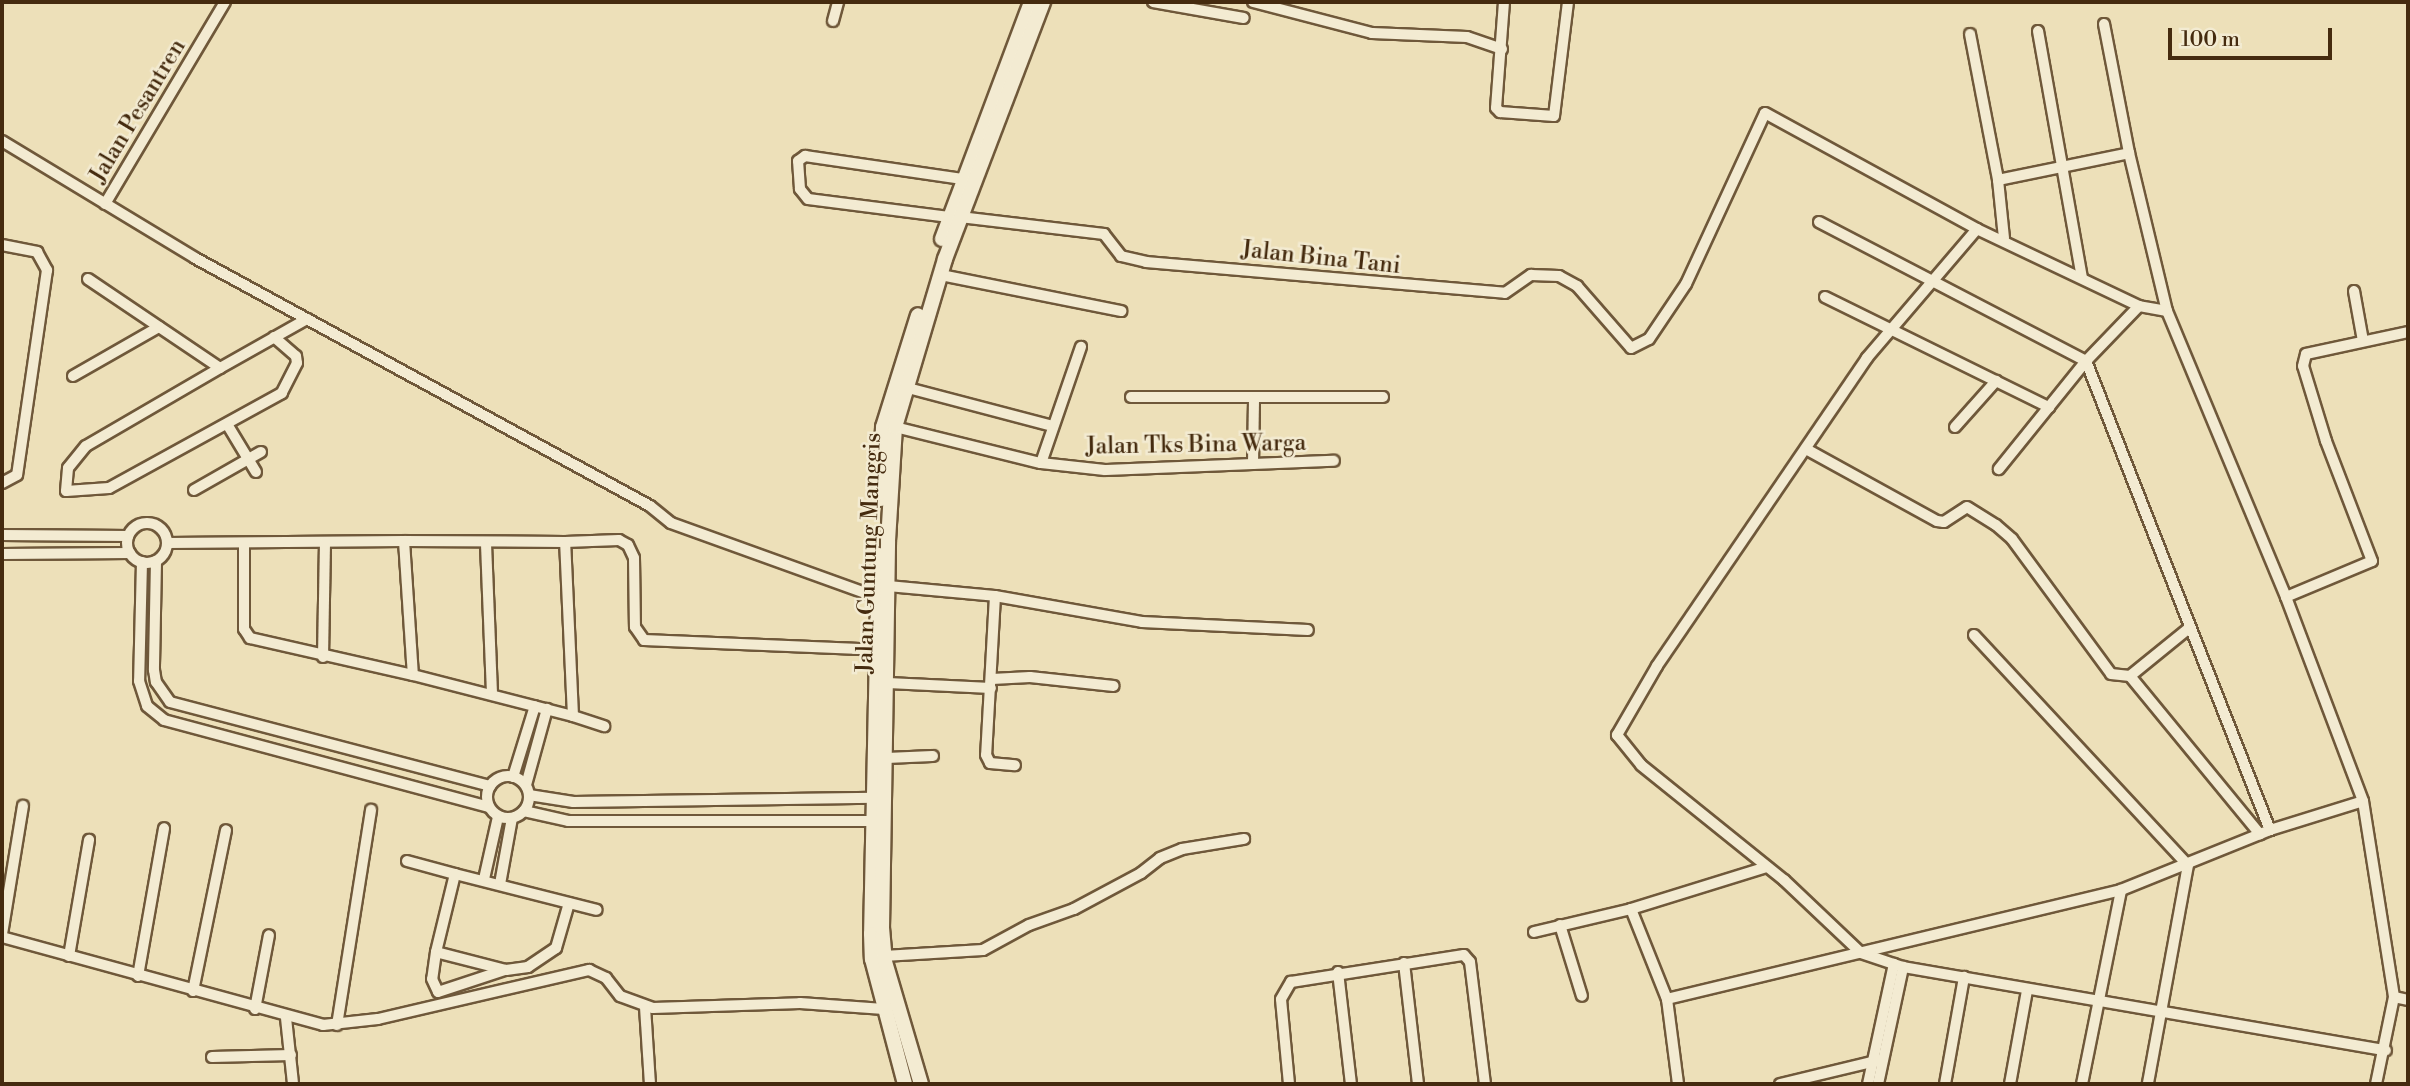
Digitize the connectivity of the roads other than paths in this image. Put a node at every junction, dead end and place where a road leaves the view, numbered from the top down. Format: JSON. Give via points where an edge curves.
{"nodes":[{"id":1,"x":225,"y":2,"type":"edge"},
{"id":2,"x":838,"y":2,"type":"edge"},
{"id":3,"x":1031,"y":2,"type":"edge"},
{"id":4,"x":1043,"y":2,"type":"edge"},
{"id":5,"x":1153,"y":2,"type":"edge"},
{"id":6,"x":1253,"y":2,"type":"edge"},
{"id":7,"x":1504,"y":2,"type":"edge"},
{"id":8,"x":1568,"y":2,"type":"edge"},
{"id":9,"x":1244,"y":18,"type":"dead end"},
{"id":10,"x":833,"y":20,"type":"dead end"},
{"id":11,"x":2104,"y":24,"type":"dead end"},
{"id":12,"x":2038,"y":30,"type":"dead end"},
{"id":13,"x":1970,"y":34,"type":"dead end"},
{"id":14,"x":1502,"y":49,"type":"junction"},
{"id":15,"x":2,"y":141,"type":"edge"},
{"id":16,"x":2129,"y":153,"type":"junction"},
{"id":17,"x":2065,"y":168,"type":"junction"},
{"id":18,"x":962,"y":179,"type":"junction"},
{"id":19,"x":1998,"y":180,"type":"junction"},
{"id":20,"x":105,"y":204,"type":"junction"},
{"id":21,"x":955,"y":217,"type":"junction"},
{"id":22,"x":1819,"y":222,"type":"dead end"},
{"id":23,"x":1978,"y":229,"type":"junction"},
{"id":24,"x":2004,"y":237,"type":"junction"},
{"id":25,"x":2,"y":245,"type":"edge"},
{"id":26,"x":941,"y":275,"type":"junction"},
{"id":27,"x":2082,"y":277,"type":"junction"},
{"id":28,"x":88,"y":279,"type":"dead end"},
{"id":29,"x":1933,"y":279,"type":"junction"},
{"id":30,"x":2354,"y":291,"type":"dead end"},
{"id":31,"x":1825,"y":297,"type":"dead end"},
{"id":32,"x":2139,"y":306,"type":"junction"},
{"id":33,"x":1121,"y":311,"type":"dead end"},
{"id":34,"x":2167,"y":311,"type":"junction"},
{"id":35,"x":307,"y":319,"type":"junction"},
{"id":36,"x":159,"y":327,"type":"junction"},
{"id":37,"x":1891,"y":329,"type":"junction"},
{"id":38,"x":2408,"y":332,"type":"edge"},
{"id":39,"x":274,"y":337,"type":"junction"},
{"id":40,"x":2363,"y":341,"type":"junction"},
{"id":41,"x":1081,"y":347,"type":"dead end"},
{"id":42,"x":2086,"y":361,"type":"junction"},
{"id":43,"x":220,"y":368,"type":"junction"},
{"id":44,"x":73,"y":376,"type":"dead end"},
{"id":45,"x":1996,"y":381,"type":"junction"},
{"id":46,"x":908,"y":388,"type":"junction"},
{"id":47,"x":1131,"y":397,"type":"dead end"},
{"id":48,"x":1383,"y":397,"type":"dead end"},
{"id":49,"x":1254,"y":399,"type":"junction"},
{"id":50,"x":2049,"y":407,"type":"junction"},
{"id":51,"x":227,"y":424,"type":"junction"},
{"id":52,"x":1053,"y":426,"type":"junction"},
{"id":53,"x":895,"y":427,"type":"junction"},
{"id":54,"x":1955,"y":427,"type":"dead end"},
{"id":55,"x":1806,"y":449,"type":"junction"},
{"id":56,"x":261,"y":452,"type":"dead end"},
{"id":57,"x":249,"y":460,"type":"junction"},
{"id":58,"x":1334,"y":460,"type":"dead end"},
{"id":59,"x":1041,"y":463,"type":"junction"},
{"id":60,"x":1253,"y":464,"type":"junction"},
{"id":61,"x":1999,"y":469,"type":"dead end"},
{"id":62,"x":256,"y":472,"type":"dead end"},
{"id":63,"x":2,"y":482,"type":"edge"},
{"id":64,"x":194,"y":490,"type":"dead end"},
{"id":65,"x":2,"y":535,"type":"edge"},
{"id":66,"x":50,"y":536,"type":"junction"},
{"id":67,"x":128,"y":536,"type":"junction"},
{"id":68,"x":404,"y":541,"type":"junction"},
{"id":69,"x":244,"y":542,"type":"junction"},
{"id":70,"x":325,"y":542,"type":"junction"},
{"id":71,"x":565,"y":542,"type":"junction"},
{"id":72,"x":168,"y":543,"type":"junction"},
{"id":73,"x":486,"y":544,"type":"junction"},
{"id":74,"x":130,"y":553,"type":"junction"},
{"id":75,"x":2,"y":554,"type":"edge"},
{"id":76,"x":51,"y":554,"type":"junction"},
{"id":77,"x":156,"y":561,"type":"junction"},
{"id":78,"x":142,"y":562,"type":"junction"},
{"id":79,"x":883,"y":591,"type":"junction"},
{"id":80,"x":995,"y":596,"type":"junction"},
{"id":81,"x":2286,"y":597,"type":"junction"},
{"id":82,"x":2189,"y":628,"type":"junction"},
{"id":83,"x":1308,"y":630,"type":"dead end"},
{"id":84,"x":140,"y":634,"type":"junction"},
{"id":85,"x":155,"y":635,"type":"junction"},
{"id":86,"x":1974,"y":635,"type":"dead end"},
{"id":87,"x":878,"y":650,"type":"junction"},
{"id":88,"x":323,"y":657,"type":"junction"},
{"id":89,"x":413,"y":676,"type":"junction"},
{"id":90,"x":2130,"y":676,"type":"junction"},
{"id":91,"x":888,"y":683,"type":"junction"},
{"id":92,"x":992,"y":684,"type":"junction"},
{"id":93,"x":1114,"y":686,"type":"dead end"},
{"id":94,"x":492,"y":693,"type":"junction"},
{"id":95,"x":535,"y":706,"type":"junction"},
{"id":96,"x":547,"y":709,"type":"junction"},
{"id":97,"x":573,"y":716,"type":"junction"},
{"id":98,"x":604,"y":726,"type":"dead end"},
{"id":99,"x":933,"y":757,"type":"dead end"},
{"id":100,"x":886,"y":758,"type":"junction"},
{"id":101,"x":1015,"y":765,"type":"dead end"},
{"id":102,"x":513,"y":777,"type":"junction"},
{"id":103,"x":490,"y":786,"type":"junction"},
{"id":104,"x":528,"y":790,"type":"junction"},
{"id":105,"x":875,"y":798,"type":"junction"},
{"id":106,"x":2363,"y":801,"type":"junction"},
{"id":107,"x":23,"y":806,"type":"dead end"},
{"id":108,"x":488,"y":807,"type":"junction"},
{"id":109,"x":371,"y":810,"type":"dead end"},
{"id":110,"x":524,"y":811,"type":"junction"},
{"id":111,"x":498,"y":817,"type":"junction"},
{"id":112,"x":512,"y":818,"type":"junction"},
{"id":113,"x":875,"y":821,"type":"junction"},
{"id":114,"x":164,"y":828,"type":"dead end"},
{"id":115,"x":226,"y":830,"type":"dead end"},
{"id":116,"x":2265,"y":832,"type":"junction"},
{"id":117,"x":1244,"y":839,"type":"dead end"},
{"id":118,"x":89,"y":840,"type":"dead end"},
{"id":119,"x":407,"y":861,"type":"dead end"},
{"id":120,"x":2188,"y":865,"type":"junction"},
{"id":121,"x":1768,"y":867,"type":"junction"},
{"id":122,"x":455,"y":874,"type":"junction"},
{"id":123,"x":484,"y":879,"type":"junction"},
{"id":124,"x":500,"y":884,"type":"junction"},
{"id":125,"x":2121,"y":890,"type":"junction"},
{"id":126,"x":569,"y":903,"type":"junction"},
{"id":127,"x":1631,"y":909,"type":"junction"},
{"id":128,"x":597,"y":910,"type":"dead end"},
{"id":129,"x":1560,"y":925,"type":"junction"},
{"id":130,"x":1534,"y":932,"type":"dead end"},
{"id":131,"x":2,"y":936,"type":"edge"},
{"id":132,"x":269,"y":936,"type":"dead end"},
{"id":133,"x":436,"y":952,"type":"junction"},
{"id":134,"x":1861,"y":953,"type":"junction"},
{"id":135,"x":69,"y":956,"type":"junction"},
{"id":136,"x":884,"y":956,"type":"junction"},
{"id":137,"x":1404,"y":963,"type":"junction"},
{"id":138,"x":1898,"y":965,"type":"junction"},
{"id":139,"x":506,"y":970,"type":"junction"},
{"id":140,"x":1338,"y":972,"type":"junction"},
{"id":141,"x":138,"y":976,"type":"junction"},
{"id":142,"x":1964,"y":977,"type":"junction"},
{"id":143,"x":2027,"y":990,"type":"junction"},
{"id":144,"x":193,"y":991,"type":"junction"},
{"id":145,"x":1582,"y":996,"type":"dead end"},
{"id":146,"x":2394,"y":997,"type":"junction"},
{"id":147,"x":1667,"y":999,"type":"junction"},
{"id":148,"x":2099,"y":1000,"type":"junction"},
{"id":149,"x":2408,"y":1000,"type":"edge"},
{"id":150,"x":645,"y":1007,"type":"junction"},
{"id":151,"x":255,"y":1009,"type":"junction"},
{"id":152,"x":884,"y":1009,"type":"junction"},
{"id":153,"x":2161,"y":1009,"type":"junction"},
{"id":154,"x":286,"y":1018,"type":"junction"},
{"id":155,"x":337,"y":1025,"type":"junction"},
{"id":156,"x":2386,"y":1050,"type":"junction"},
{"id":157,"x":291,"y":1055,"type":"junction"},
{"id":158,"x":212,"y":1057,"type":"dead end"},
{"id":159,"x":1878,"y":1060,"type":"junction"},
{"id":160,"x":1797,"y":1082,"type":"edge"},
{"id":161,"x":293,"y":1084,"type":"edge"},
{"id":162,"x":650,"y":1084,"type":"edge"},
{"id":163,"x":905,"y":1084,"type":"edge"},
{"id":164,"x":921,"y":1084,"type":"edge"},
{"id":165,"x":1289,"y":1084,"type":"edge"},
{"id":166,"x":1351,"y":1084,"type":"edge"},
{"id":167,"x":1419,"y":1084,"type":"edge"},
{"id":168,"x":1485,"y":1084,"type":"edge"},
{"id":169,"x":1678,"y":1084,"type":"edge"},
{"id":170,"x":1780,"y":1084,"type":"edge"},
{"id":171,"x":1868,"y":1084,"type":"edge"},
{"id":172,"x":1878,"y":1084,"type":"edge"},
{"id":173,"x":1945,"y":1084,"type":"edge"},
{"id":174,"x":2010,"y":1084,"type":"edge"},
{"id":175,"x":2082,"y":1084,"type":"edge"},
{"id":176,"x":2148,"y":1084,"type":"edge"},
{"id":177,"x":2376,"y":1084,"type":"edge"}],
"edges":[{"from":1,"to":20,"type":"street","name":"Jalan Pesantren"},
{"from":2,"to":10,"type":"street"},
{"from":3,"to":18,"type":"street","name":"Jalan Guntung Manggis"},
{"from":4,"to":21,"type":"street","name":"Jalan Guntung Manggis"},
{"from":5,"to":9,"type":"street"},
{"from":6,"to":14,"type":"street","via":[[1372,33],[1467,37]]},
{"from":7,"to":14,"type":"street"},
{"from":8,"to":14,"type":"street","via":[[1557,114],[1497,111]]},
{"from":11,"to":16,"type":"street"},
{"from":12,"to":17,"type":"street"},
{"from":13,"to":19,"type":"street"},
{"from":15,"to":20,"type":"street"},
{"from":16,"to":17,"type":"street"},
{"from":16,"to":34,"type":"street"},
{"from":17,"to":19,"type":"street"},
{"from":17,"to":27,"type":"street"},
{"from":18,"to":21,"type":"street","name":"Jalan Guntung Manggis"},
{"from":18,"to":21,"type":"street","via":[[805,156],[798,161],[800,189],[808,199]]},
{"from":19,"to":24,"type":"street"},
{"from":20,"to":35,"type":"street"},
{"from":21,"to":23,"type":"street","name":"Jalan Bina Tani","via":[[1104,234],[1121,256],[1134,260],[1506,293],[1531,275],[1559,276],[1577,286],[1626,345],[1637,348],[1649,339],[1686,285],[1765,113]]},
{"from":21,"to":26,"type":"street","name":"Jalan Guntung Manggis"},
{"from":21,"to":79,"type":"street","name":"Jalan Guntung Manggis","via":[[883,427]]},
{"from":22,"to":29,"type":"street"},
{"from":23,"to":24,"type":"street"},
{"from":23,"to":29,"type":"street"},
{"from":24,"to":27,"type":"street"},
{"from":25,"to":63,"type":"street","via":[[37,252],[47,270],[17,475]]},
{"from":26,"to":33,"type":"street"},
{"from":26,"to":46,"type":"street","name":"Jalan Guntung Manggis"},
{"from":27,"to":32,"type":"street"},
{"from":28,"to":36,"type":"street"},
{"from":29,"to":37,"type":"street"},
{"from":29,"to":42,"type":"street"},
{"from":30,"to":40,"type":"street"},
{"from":31,"to":37,"type":"street"},
{"from":32,"to":34,"type":"street"},
{"from":32,"to":42,"type":"street"},
{"from":34,"to":81,"type":"street"},
{"from":35,"to":39,"type":"street"},
{"from":35,"to":79,"type":"street","via":[[650,506],[681,528]]},
{"from":36,"to":43,"type":"street"},
{"from":36,"to":44,"type":"street"},
{"from":37,"to":45,"type":"street"},
{"from":37,"to":55,"type":"street"},
{"from":38,"to":40,"type":"street"},
{"from":39,"to":43,"type":"street"},
{"from":39,"to":51,"type":"street","via":[[296,356],[289,387]]},
{"from":40,"to":81,"type":"street","via":[[2306,354],[2303,366],[2372,561]]},
{"from":41,"to":52,"type":"street"},
{"from":42,"to":50,"type":"street"},
{"from":42,"to":82,"type":"street"},
{"from":43,"to":51,"type":"street","via":[[74,455],[65,491],[109,488]]},
{"from":45,"to":50,"type":"street"},
{"from":45,"to":54,"type":"street"},
{"from":46,"to":52,"type":"street"},
{"from":46,"to":53,"type":"street","name":"Jalan Guntung Manggis"},
{"from":47,"to":49,"type":"street"},
{"from":48,"to":49,"type":"street"},
{"from":49,"to":60,"type":"street"},
{"from":50,"to":61,"type":"street"},
{"from":51,"to":57,"type":"street"},
{"from":52,"to":59,"type":"street"},
{"from":53,"to":59,"type":"street","name":"Jalan Tks Bina Warga"},
{"from":53,"to":79,"type":"street","name":"Jalan Guntung Manggis"},
{"from":55,"to":90,"type":"street","via":[[1937,522],[1967,507],[1979,511],[2012,539],[2111,674]]},
{"from":55,"to":121,"type":"street","via":[[1657,666],[1617,735],[1641,765]]},
{"from":56,"to":57,"type":"street"},
{"from":57,"to":62,"type":"street"},
{"from":57,"to":64,"type":"street"},
{"from":58,"to":60,"type":"street","name":"Jalan Tks Bina Warga"},
{"from":59,"to":60,"type":"street","name":"Jalan Tks Bina Warga","via":[[1105,470]]},
{"from":65,"to":66,"type":"street"},
{"from":66,"to":67,"type":"street"},
{"from":66,"to":76,"type":"street"},
{"from":67,"to":72,"type":"street","via":[[137,525],[151,523],[163,530]]},
{"from":67,"to":74,"type":"street"},
{"from":68,"to":70,"type":"street"},
{"from":68,"to":73,"type":"street"},
{"from":68,"to":89,"type":"street"},
{"from":69,"to":70,"type":"street"},
{"from":69,"to":72,"type":"street"},
{"from":69,"to":88,"type":"street","via":[[246,634]]},
{"from":70,"to":88,"type":"street"},
{"from":71,"to":73,"type":"street"},
{"from":71,"to":87,"type":"street","via":[[619,540],[628,545],[634,558],[635,627],[644,640]]},
{"from":71,"to":97,"type":"street"},
{"from":72,"to":77,"type":"street"},
{"from":73,"to":94,"type":"street"},
{"from":74,"to":76,"type":"street"},
{"from":74,"to":78,"type":"street"},
{"from":75,"to":76,"type":"street"},
{"from":77,"to":78,"type":"street"},
{"from":77,"to":85,"type":"street"},
{"from":78,"to":84,"type":"street"},
{"from":79,"to":80,"type":"street"},
{"from":79,"to":87,"type":"street","name":"Jalan Guntung Manggis"},
{"from":79,"to":91,"type":"street","name":"Jalan Guntung Manggis"},
{"from":80,"to":83,"type":"street","via":[[1142,622]]},
{"from":80,"to":92,"type":"street"},
{"from":81,"to":106,"type":"street"},
{"from":82,"to":90,"type":"street"},
{"from":82,"to":116,"type":"street"},
{"from":84,"to":85,"type":"street"},
{"from":84,"to":108,"type":"street","via":[[139,681],[148,706],[164,720]]},
{"from":85,"to":103,"type":"street","via":[[156,682],[177,705]]},
{"from":86,"to":120,"type":"street"},
{"from":87,"to":105,"type":"street","name":"Jalan Guntung Manggis"},
{"from":88,"to":89,"type":"street"},
{"from":89,"to":94,"type":"street"},
{"from":90,"to":116,"type":"street"},
{"from":91,"to":92,"type":"street"},
{"from":91,"to":100,"type":"street","name":"Jalan Guntung Manggis"},
{"from":92,"to":93,"type":"street","via":[[1030,677]]},
{"from":92,"to":101,"type":"street","via":[[987,760]]},
{"from":94,"to":95,"type":"street"},
{"from":95,"to":96,"type":"street"},
{"from":95,"to":102,"type":"street"},
{"from":96,"to":97,"type":"street"},
{"from":96,"to":104,"type":"street"},
{"from":97,"to":98,"type":"street"},
{"from":99,"to":100,"type":"street"},
{"from":100,"to":136,"type":"street","name":"Jalan Guntung Manggis"},
{"from":102,"to":103,"type":"street","via":[[498,778]]},
{"from":102,"to":104,"type":"street"},
{"from":103,"to":108,"type":"street"},
{"from":104,"to":105,"type":"street","via":[[573,802]]},
{"from":104,"to":110,"type":"street"},
{"from":105,"to":113,"type":"street","name":"Jalan Guntung Manggis"},
{"from":106,"to":116,"type":"street"},
{"from":106,"to":146,"type":"street","via":[[2384,908]]},
{"from":107,"to":131,"type":"street"},
{"from":108,"to":111,"type":"street"},
{"from":109,"to":155,"type":"street"},
{"from":110,"to":112,"type":"street"},
{"from":110,"to":113,"type":"street","via":[[569,821]]},
{"from":111,"to":112,"type":"street"},
{"from":111,"to":123,"type":"street"},
{"from":112,"to":124,"type":"street"},
{"from":113,"to":152,"type":"street","name":"Jalan Guntung Manggis","via":[[871,933]]},
{"from":114,"to":141,"type":"street"},
{"from":115,"to":144,"type":"street"},
{"from":116,"to":120,"type":"street"},
{"from":117,"to":136,"type":"street","via":[[1182,849],[1160,858],[1074,909],[1029,925],[983,950]]},
{"from":118,"to":135,"type":"street"},
{"from":119,"to":122,"type":"street"},
{"from":120,"to":125,"type":"street"},
{"from":120,"to":153,"type":"street"},
{"from":121,"to":127,"type":"street"},
{"from":121,"to":134,"type":"street"},
{"from":122,"to":123,"type":"street"},
{"from":122,"to":133,"type":"street"},
{"from":123,"to":124,"type":"street"},
{"from":124,"to":126,"type":"street"},
{"from":125,"to":134,"type":"street"},
{"from":125,"to":148,"type":"street"},
{"from":126,"to":128,"type":"street"},
{"from":126,"to":139,"type":"street","via":[[555,948],[544,960]]},
{"from":127,"to":129,"type":"street"},
{"from":127,"to":147,"type":"street"},
{"from":129,"to":130,"type":"street"},
{"from":129,"to":145,"type":"street"},
{"from":131,"to":135,"type":"street"},
{"from":132,"to":151,"type":"street"},
{"from":133,"to":139,"type":"street"},
{"from":133,"to":139,"type":"street","via":[[432,979],[438,992]]},
{"from":134,"to":138,"type":"street"},
{"from":134,"to":147,"type":"street"},
{"from":135,"to":141,"type":"street"},
{"from":136,"to":164,"type":"street","name":"Jalan Guntung Manggis"},
{"from":137,"to":140,"type":"street"},
{"from":137,"to":167,"type":"street"},
{"from":137,"to":168,"type":"street","via":[[1464,955],[1469,959]]},
{"from":138,"to":142,"type":"street"},
{"from":138,"to":159,"type":"street"},
{"from":140,"to":165,"type":"street","via":[[1292,982],[1283,990]]},
{"from":140,"to":166,"type":"street"},
{"from":141,"to":144,"type":"street"},
{"from":142,"to":143,"type":"street"},
{"from":142,"to":173,"type":"street"},
{"from":143,"to":148,"type":"street"},
{"from":143,"to":174,"type":"street"},
{"from":144,"to":151,"type":"street"},
{"from":146,"to":149,"type":"street"},
{"from":146,"to":156,"type":"street"},
{"from":147,"to":169,"type":"street"},
{"from":148,"to":153,"type":"street"},
{"from":148,"to":175,"type":"street"},
{"from":150,"to":152,"type":"street","via":[[800,1003]]},
{"from":150,"to":155,"type":"street","via":[[620,996],[606,978],[589,970]]},
{"from":150,"to":162,"type":"street"},
{"from":151,"to":154,"type":"street"},
{"from":152,"to":163,"type":"street","name":"Jalan Guntung Manggis"},
{"from":153,"to":156,"type":"street"},
{"from":153,"to":176,"type":"street"},
{"from":154,"to":155,"type":"street"},
{"from":154,"to":157,"type":"street"},
{"from":156,"to":177,"type":"street"},
{"from":157,"to":158,"type":"street"},
{"from":157,"to":161,"type":"street"},
{"from":159,"to":160,"type":"street"},
{"from":159,"to":171,"type":"street"},
{"from":159,"to":172,"type":"street"},
{"from":160,"to":170,"type":"street"}]}
